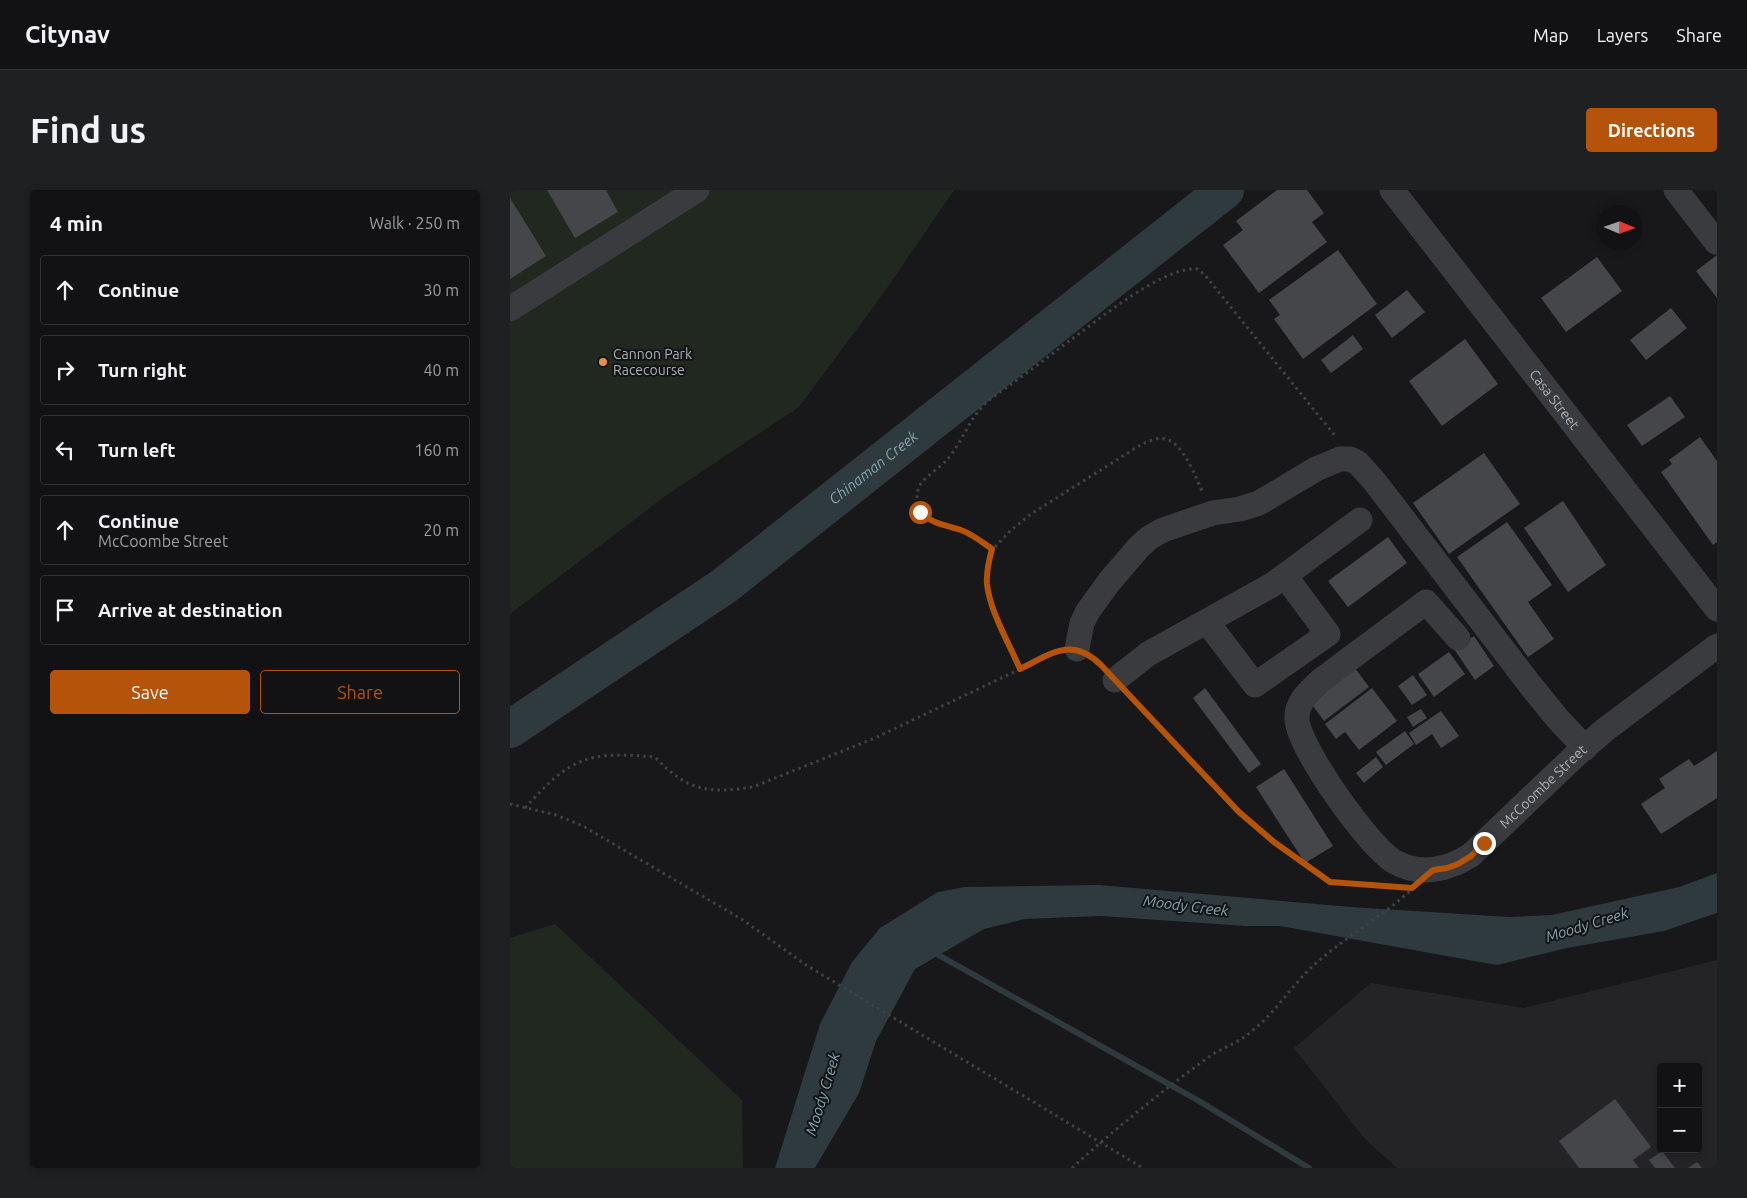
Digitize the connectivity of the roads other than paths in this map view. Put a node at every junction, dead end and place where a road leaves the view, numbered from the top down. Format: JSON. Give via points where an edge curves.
{"nodes":[{"id":1,"x":697,"y":190,"type":"edge"},
{"id":2,"x":1392,"y":190,"type":"edge"},
{"id":3,"x":1676,"y":190,"type":"edge"},
{"id":4,"x":1716,"y":242,"type":"edge"},
{"id":5,"x":510,"y":309,"type":"edge"},
{"id":6,"x":1360,"y":520,"type":"dead end"},
{"id":7,"x":1286,"y":576,"type":"junction"},
{"id":8,"x":1717,"y":609,"type":"edge"},
{"id":9,"x":1207,"y":622,"type":"junction"},
{"id":10,"x":1458,"y":638,"type":"dead end"},
{"id":11,"x":1717,"y":646,"type":"edge"},
{"id":12,"x":1077,"y":649,"type":"road end"},
{"id":13,"x":1115,"y":680,"type":"road end"},
{"id":14,"x":1585,"y":748,"type":"junction"}],
"edges":[{"from":1,"to":5,"type":"street"},
{"from":2,"to":8,"type":"street","name":"Casa Street"},
{"from":3,"to":4,"type":"street"},
{"from":6,"to":7,"type":"street"},
{"from":7,"to":9,"type":"street"},
{"from":7,"to":9,"type":"street","via":[[1328,634],[1255,685]]},
{"from":9,"to":13,"type":"street","via":[[1148,654]]},
{"from":10,"to":14,"type":"street","name":"McCoombe Street","via":[[1426,602],[1320,681],[1301,702],[1297,720],[1318,769],[1365,834],[1394,862],[1433,870],[1458,864],[1471,856]]},
{"from":11,"to":14,"type":"street","name":"McCoombe Street"},
{"from":12,"to":14,"type":"street","via":[[1088,611],[1149,538],[1213,513],[1259,503],[1316,469],[1340,458],[1350,459],[1375,482],[1531,686]]}]}
